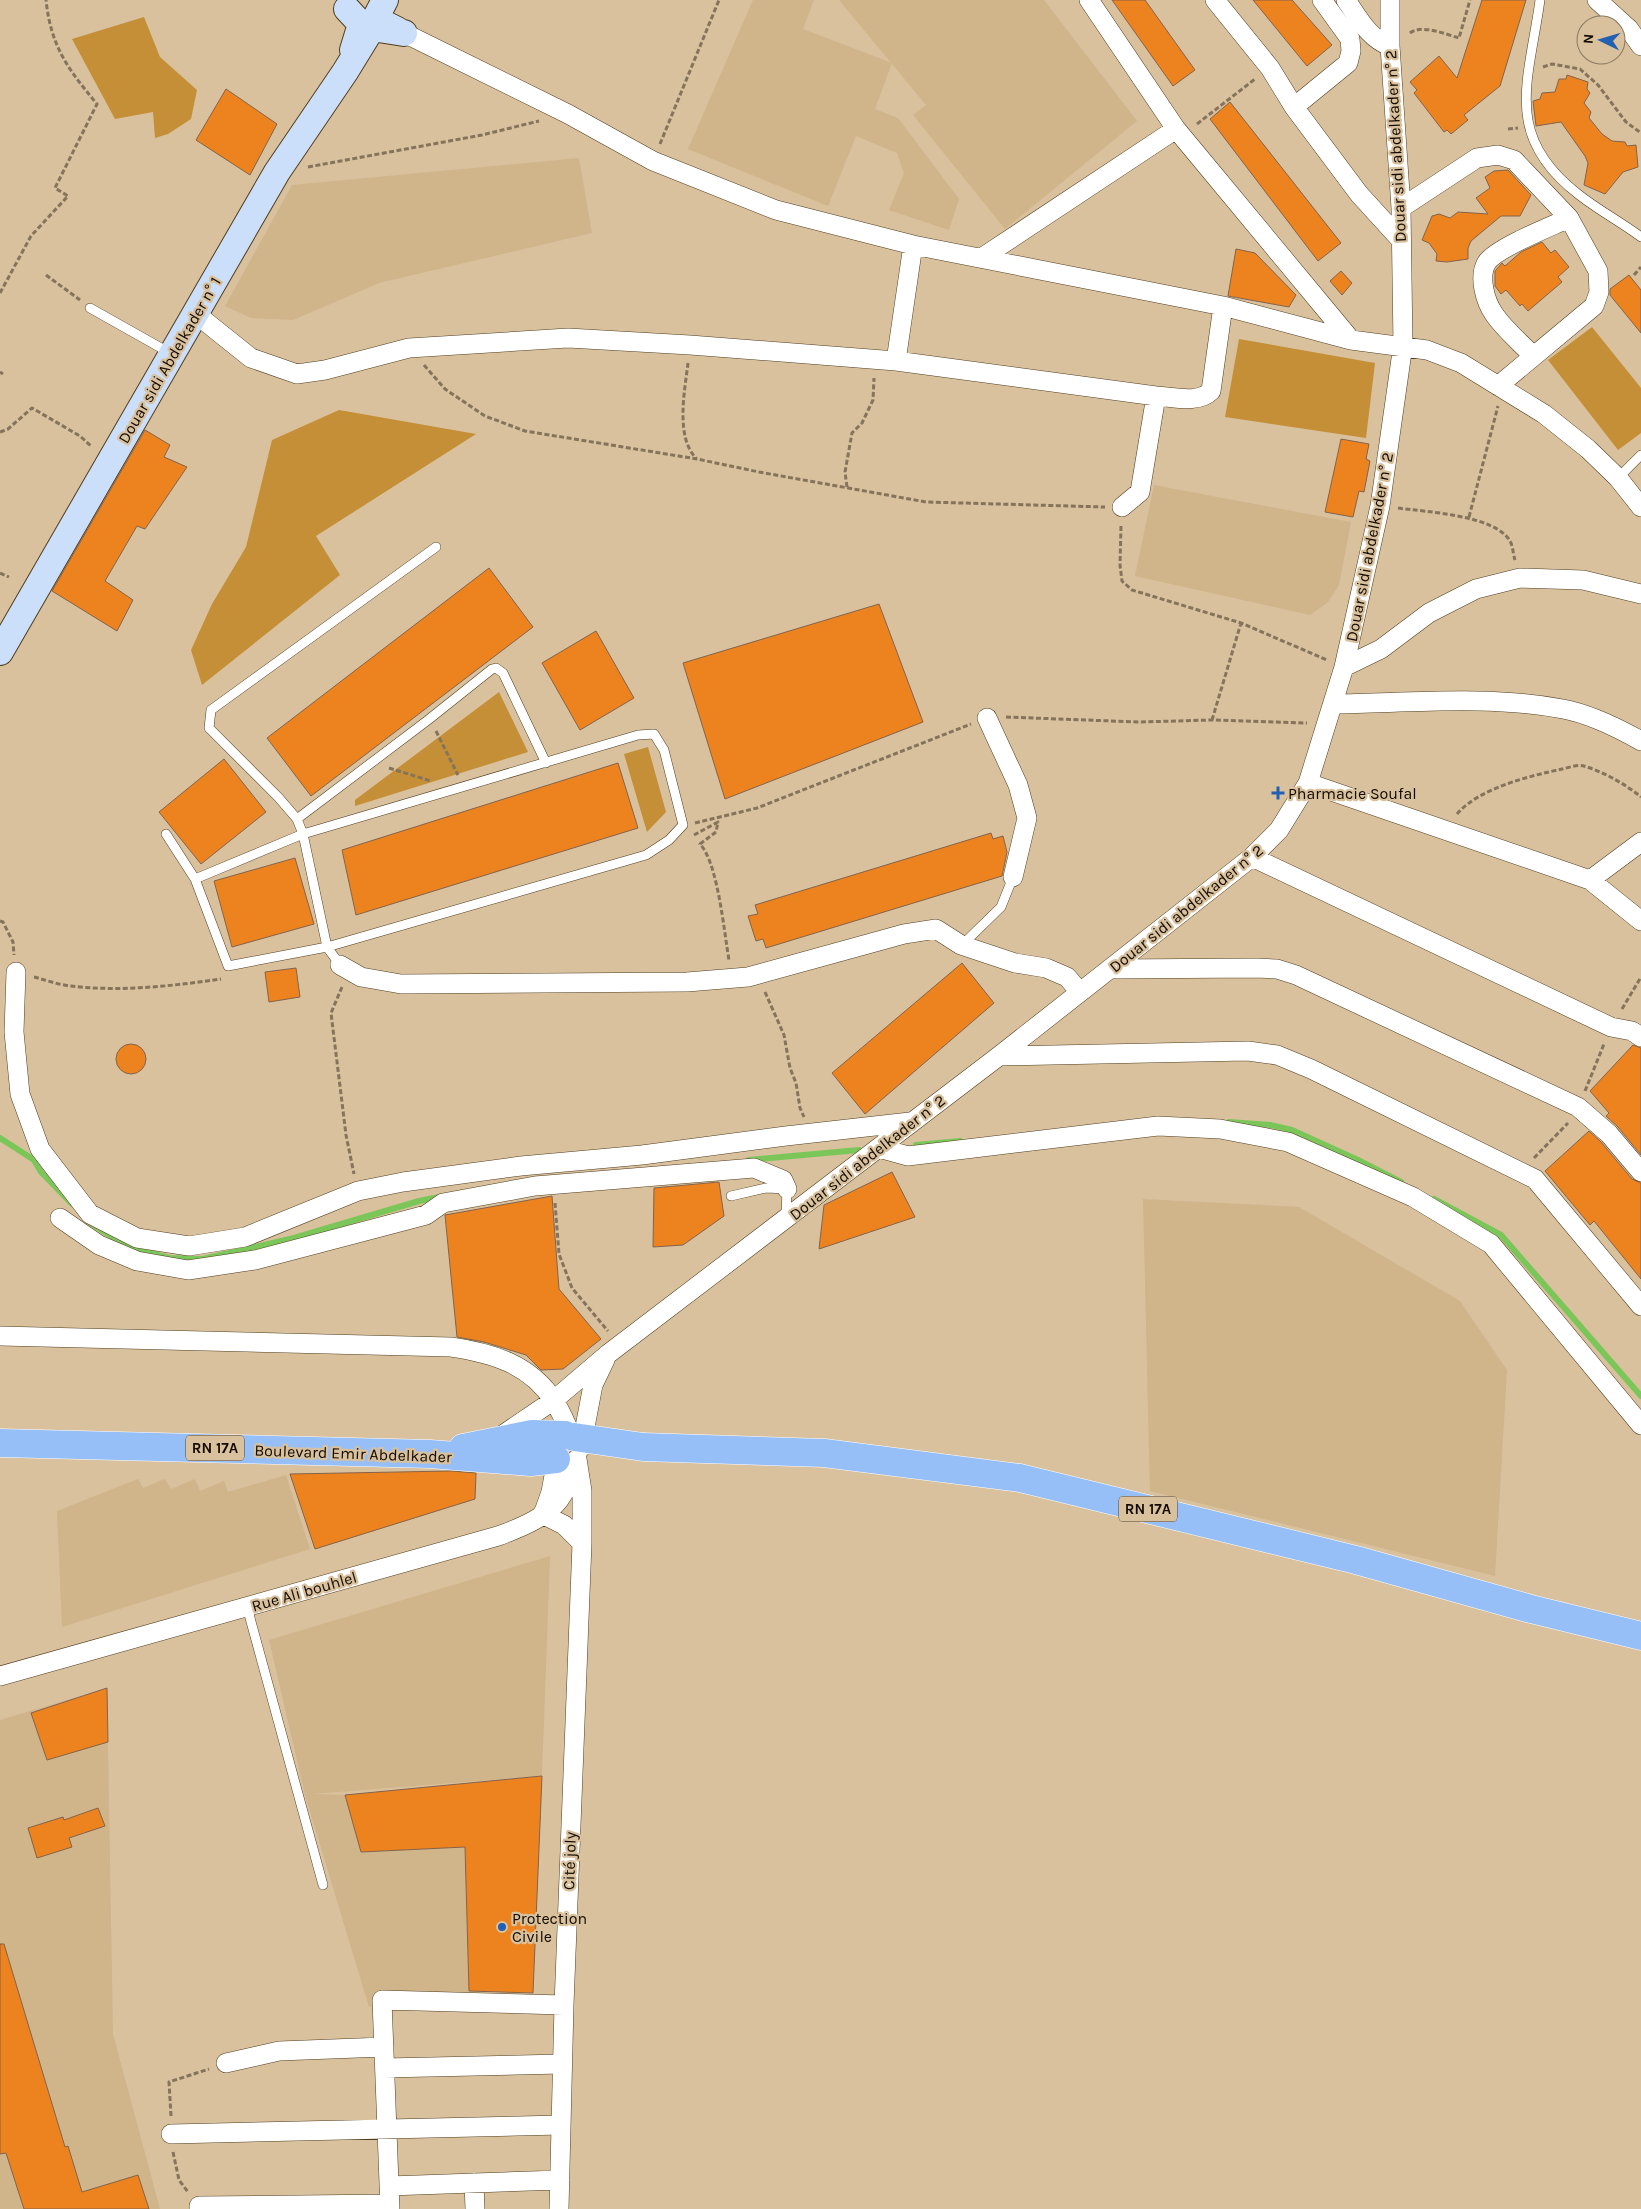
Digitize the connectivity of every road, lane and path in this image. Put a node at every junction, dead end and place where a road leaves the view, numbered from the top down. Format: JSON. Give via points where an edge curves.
{"nodes":[{"id":1,"x":46,"y":0,"type":"edge"},
{"id":2,"x":719,"y":0,"type":"edge"},
{"id":3,"x":1089,"y":0,"type":"edge"},
{"id":4,"x":1215,"y":0,"type":"edge"},
{"id":5,"x":1322,"y":0,"type":"edge"},
{"id":6,"x":1346,"y":0,"type":"edge"},
{"id":7,"x":1390,"y":0,"type":"edge"},
{"id":8,"x":1470,"y":0,"type":"edge"},
{"id":9,"x":1540,"y":0,"type":"edge"},
{"id":10,"x":1597,"y":0,"type":"edge"},
{"id":11,"x":366,"y":12,"type":"edge"},
{"id":12,"x":1415,"y":29,"type":"dead end"},
{"id":13,"x":404,"y":33,"type":"joint"},
{"id":14,"x":1390,"y":46,"type":"junction"},
{"id":15,"x":1641,"y":46,"type":"edge"},
{"id":16,"x":1270,"y":68,"type":"junction"},
{"id":17,"x":1527,"y":75,"type":"junction"},
{"id":18,"x":1294,"y":107,"type":"junction"},
{"id":19,"x":568,"y":114,"type":"junction"},
{"id":20,"x":1179,"y":132,"type":"junction"},
{"id":21,"x":1641,"y":133,"type":"edge"},
{"id":22,"x":653,"y":161,"type":"junction"},
{"id":23,"x":278,"y":172,"type":"junction"},
{"id":24,"x":1402,"y":208,"type":"junction"},
{"id":25,"x":1569,"y":218,"type":"junction"},
{"id":26,"x":1641,"y":237,"type":"edge"},
{"id":27,"x":1400,"y":239,"type":"junction"},
{"id":28,"x":913,"y":245,"type":"junction"},
{"id":29,"x":983,"y":257,"type":"junction"},
{"id":30,"x":1641,"y":267,"type":"edge"},
{"id":31,"x":46,"y":275,"type":"dead end"},
{"id":32,"x":1634,"y":275,"type":"dead end"},
{"id":33,"x":0,"y":293,"type":"edge"},
{"id":34,"x":1223,"y":306,"type":"junction"},
{"id":35,"x":90,"y":308,"type":"joint"},
{"id":36,"x":196,"y":314,"type":"junction"},
{"id":37,"x":1351,"y":340,"type":"junction"},
{"id":38,"x":690,"y":345,"type":"junction"},
{"id":39,"x":1403,"y":345,"type":"junction"},
{"id":40,"x":409,"y":348,"type":"junction"},
{"id":41,"x":173,"y":354,"type":"junction"},
{"id":42,"x":1533,"y":356,"type":"junction"},
{"id":43,"x":874,"y":360,"type":"junction"},
{"id":44,"x":896,"y":362,"type":"junction"},
{"id":45,"x":1498,"y":395,"type":"junction"},
{"id":46,"x":1156,"y":396,"type":"junction"},
{"id":47,"x":0,"y":432,"type":"edge"},
{"id":48,"x":92,"y":448,"type":"dead end"},
{"id":49,"x":1641,"y":455,"type":"edge"},
{"id":50,"x":697,"y":458,"type":"junction"},
{"id":51,"x":1618,"y":478,"type":"junction"},
{"id":52,"x":847,"y":487,"type":"junction"},
{"id":53,"x":1380,"y":506,"type":"junction"},
{"id":54,"x":1122,"y":507,"type":"junction"},
{"id":55,"x":1641,"y":507,"type":"edge"},
{"id":56,"x":1469,"y":517,"type":"junction"},
{"id":57,"x":436,"y":547,"type":"dead end"},
{"id":58,"x":0,"y":573,"type":"edge"},
{"id":59,"x":8,"y":577,"type":"dead end"},
{"id":60,"x":1520,"y":578,"type":"junction"},
{"id":61,"x":1641,"y":594,"type":"edge"},
{"id":62,"x":1241,"y":623,"type":"junction"},
{"id":63,"x":0,"y":652,"type":"edge"},
{"id":64,"x":1344,"y":667,"type":"junction"},
{"id":65,"x":1334,"y":704,"type":"junction"},
{"id":66,"x":987,"y":718,"type":"dead end"},
{"id":67,"x":1212,"y":720,"type":"dead end"},
{"id":68,"x":436,"y":731,"type":"dead end"},
{"id":69,"x":1641,"y":741,"type":"edge"},
{"id":70,"x":546,"y":762,"type":"junction"},
{"id":71,"x":389,"y":768,"type":"dead end"},
{"id":72,"x":459,"y":778,"type":"dead end"},
{"id":73,"x":1308,"y":783,"type":"junction"},
{"id":74,"x":439,"y":784,"type":"dead end"},
{"id":75,"x":1641,"y":797,"type":"edge"},
{"id":76,"x":297,"y":819,"type":"junction"},
{"id":77,"x":1444,"y":830,"type":"junction"},
{"id":78,"x":166,"y":834,"type":"dead end"},
{"id":79,"x":303,"y":834,"type":"junction"},
{"id":80,"x":691,"y":837,"type":"dead end"},
{"id":81,"x":1641,"y":842,"type":"edge"},
{"id":82,"x":1252,"y":857,"type":"junction"},
{"id":83,"x":1013,"y":877,"type":"joint"},
{"id":84,"x":195,"y":879,"type":"junction"},
{"id":85,"x":1590,"y":880,"type":"junction"},
{"id":86,"x":0,"y":921,"type":"edge"},
{"id":87,"x":1641,"y":921,"type":"edge"},
{"id":88,"x":961,"y":945,"type":"junction"},
{"id":89,"x":327,"y":947,"type":"junction"},
{"id":90,"x":345,"y":968,"type":"junction"},
{"id":91,"x":1112,"y":968,"type":"junction"},
{"id":92,"x":16,"y":972,"type":"junction"},
{"id":93,"x":748,"y":977,"type":"junction"},
{"id":94,"x":1641,"y":977,"type":"edge"},
{"id":95,"x":229,"y":978,"type":"dead end"},
{"id":96,"x":1080,"y":992,"type":"junction"},
{"id":97,"x":1611,"y":1027,"type":"junction"},
{"id":98,"x":1641,"y":1037,"type":"edge"},
{"id":99,"x":999,"y":1056,"type":"junction"},
{"id":100,"x":1578,"y":1107,"type":"junction"},
{"id":101,"x":910,"y":1122,"type":"junction"},
{"id":102,"x":829,"y":1131,"type":"junction"},
{"id":103,"x":879,"y":1148,"type":"junction"},
{"id":104,"x":1641,"y":1172,"type":"edge"},
{"id":105,"x":1535,"y":1179,"type":"junction"},
{"id":106,"x":554,"y":1184,"type":"junction"},
{"id":107,"x":787,"y":1189,"type":"junction"},
{"id":108,"x":358,"y":1192,"type":"junction"},
{"id":109,"x":732,"y":1196,"type":"dead end"},
{"id":110,"x":60,"y":1218,"type":"dead end"},
{"id":111,"x":786,"y":1219,"type":"junction"},
{"id":112,"x":1641,"y":1306,"type":"edge"},
{"id":113,"x":609,"y":1332,"type":"dead end"},
{"id":114,"x":0,"y":1336,"type":"edge"},
{"id":115,"x":608,"y":1354,"type":"junction"},
{"id":116,"x":554,"y":1400,"type":"junction"},
{"id":117,"x":1641,"y":1425,"type":"edge"},
{"id":118,"x":492,"y":1442,"type":"junction"},
{"id":119,"x":0,"y":1443,"type":"edge"},
{"id":120,"x":569,"y":1447,"type":"junction"},
{"id":121,"x":430,"y":1454,"type":"junction"},
{"id":122,"x":542,"y":1514,"type":"junction"},
{"id":123,"x":582,"y":1543,"type":"junction"},
{"id":124,"x":248,"y":1607,"type":"junction"},
{"id":125,"x":1641,"y":1636,"type":"edge"},
{"id":126,"x":0,"y":1676,"type":"edge"},
{"id":127,"x":323,"y":1885,"type":"dead end"},
{"id":128,"x":564,"y":2005,"type":"junction"},
{"id":129,"x":384,"y":2047,"type":"junction"},
{"id":130,"x":226,"y":2063,"type":"dead end"},
{"id":131,"x":562,"y":2064,"type":"junction"},
{"id":132,"x":385,"y":2068,"type":"junction"},
{"id":133,"x":561,"y":2125,"type":"junction"},
{"id":134,"x":387,"y":2130,"type":"junction"},
{"id":135,"x":171,"y":2134,"type":"dead end"},
{"id":136,"x":560,"y":2180,"type":"junction"},
{"id":137,"x":474,"y":2183,"type":"junction"},
{"id":138,"x":390,"y":2200,"type":"edge"},
{"id":139,"x":199,"y":2209,"type":"edge"},
{"id":140,"x":475,"y":2209,"type":"edge"},
{"id":141,"x":559,"y":2209,"type":"edge"}],
"edges":[{"from":1,"to":33,"type":"path","via":[[53,41],[72,74],[97,104],[54,188],[68,196],[31,236]]},
{"from":2,"to":22,"type":"path"},
{"from":3,"to":20,"type":"street"},
{"from":4,"to":16,"type":"street"},
{"from":5,"to":18,"type":"street","via":[[1350,39],[1348,63]]},
{"from":6,"to":14,"type":"street","via":[[1372,35]]},
{"from":7,"to":14,"type":"street","name":"Douar sidi abdelkader n° 2"},
{"from":8,"to":12,"type":"path","via":[[1459,38]]},
{"from":9,"to":17,"type":"lane"},
{"from":10,"to":15,"type":"street","via":[[1629,29]]},
{"from":11,"to":13,"type":"street"},
{"from":11,"to":23,"type":"street","name":"Douar sidi Abdelkader n° 1","via":[[346,72]]},
{"from":13,"to":19,"type":"street"},
{"from":14,"to":24,"type":"street","name":"Douar sidi abdelkader n° 2"},
{"from":16,"to":18,"type":"street"},
{"from":16,"to":20,"type":"path"},
{"from":17,"to":21,"type":"path","via":[[1552,64],[1580,69],[1598,85],[1626,122]]},
{"from":17,"to":26,"type":"lane","via":[[1528,127],[1546,165],[1578,194]]},
{"from":18,"to":27,"type":"street","via":[[1359,194]]},
{"from":19,"to":22,"type":"street"},
{"from":19,"to":23,"type":"path","via":[[482,135]]},
{"from":20,"to":29,"type":"street"},
{"from":20,"to":37,"type":"street"},
{"from":22,"to":28,"type":"street","via":[[776,210]]},
{"from":23,"to":36,"type":"street","name":"Douar sidi Abdelkader n° 1"},
{"from":24,"to":25,"type":"street","via":[[1477,158],[1498,155],[1514,160]]},
{"from":24,"to":27,"type":"street","name":"Douar sidi abdelkader n° 2"},
{"from":25,"to":42,"type":"street","via":[[1598,271],[1599,292],[1594,306]]},
{"from":25,"to":42,"type":"street","via":[[1504,249],[1487,262],[1483,274],[1485,296],[1494,314]]},
{"from":27,"to":39,"type":"street","name":"Douar sidi abdelkader n° 2"},
{"from":28,"to":29,"type":"street"},
{"from":28,"to":44,"type":"street"},
{"from":29,"to":34,"type":"street"},
{"from":30,"to":32,"type":"path"},
{"from":31,"to":35,"type":"path"},
{"from":34,"to":37,"type":"street"},
{"from":34,"to":46,"type":"street","via":[[1212,391],[1204,398],[1194,399]]},
{"from":35,"to":41,"type":"lane"},
{"from":36,"to":40,"type":"street","via":[[251,358],[297,374]]},
{"from":36,"to":41,"type":"street","name":"Douar sidi Abdelkader n° 1"},
{"from":37,"to":39,"type":"street"},
{"from":38,"to":40,"type":"street","via":[[568,338]]},
{"from":38,"to":43,"type":"street"},
{"from":38,"to":50,"type":"path","via":[[683,420],[689,451]]},
{"from":39,"to":45,"type":"street","via":[[1461,363]]},
{"from":39,"to":53,"type":"street","name":"Douar sidi abdelkader n° 2"},
{"from":40,"to":50,"type":"path","via":[[445,389],[485,416],[525,431]]},
{"from":41,"to":63,"type":"street","name":"Douar sidi Abdelkader n° 1"},
{"from":42,"to":45,"type":"street"},
{"from":43,"to":44,"type":"street"},
{"from":43,"to":52,"type":"path","via":[[873,400],[862,423],[852,433],[845,472]]},
{"from":44,"to":46,"type":"street"},
{"from":45,"to":51,"type":"street","via":[[1544,414]]},
{"from":45,"to":56,"type":"path"},
{"from":46,"to":54,"type":"street","via":[[1140,492]]},
{"from":47,"to":48,"type":"path","via":[[32,408],[80,436]]},
{"from":49,"to":51,"type":"lane"},
{"from":50,"to":52,"type":"path"},
{"from":51,"to":55,"type":"street"},
{"from":52,"to":54,"type":"path","via":[[926,502]]},
{"from":53,"to":56,"type":"path"},
{"from":53,"to":64,"type":"street","name":"Douar sidi abdelkader n° 2"},
{"from":54,"to":62,"type":"path","via":[[1122,581],[1132,590]]},
{"from":56,"to":60,"type":"path","via":[[1502,532],[1510,541]]},
{"from":57,"to":76,"type":"lane","via":[[211,710],[208,728]]},
{"from":58,"to":59,"type":"path"},
{"from":60,"to":61,"type":"street","via":[[1583,580]]},
{"from":60,"to":64,"type":"street","via":[[1476,589],[1429,612],[1380,648]]},
{"from":62,"to":64,"type":"path"},
{"from":62,"to":67,"type":"path"},
{"from":64,"to":65,"type":"street","name":"Douar sidi abdelkader n° 2"},
{"from":65,"to":69,"type":"street","via":[[1500,702],[1565,710]]},
{"from":65,"to":73,"type":"street","name":"Douar sidi abdelkader n° 2"},
{"from":66,"to":83,"type":"street","via":[[1018,785],[1027,818]]},
{"from":68,"to":72,"type":"path"},
{"from":70,"to":76,"type":"lane","via":[[503,673],[496,668]]},
{"from":70,"to":79,"type":"lane"},
{"from":70,"to":89,"type":"lane","via":[[638,735],[654,734],[664,750],[684,824],[669,840],[646,855]]},
{"from":71,"to":74,"type":"path"},
{"from":73,"to":77,"type":"street"},
{"from":73,"to":82,"type":"street","name":"Douar sidi abdelkader n° 2","via":[[1278,830]]},
{"from":75,"to":77,"type":"path","via":[[1625,785],[1582,765],[1525,777],[1491,792],[1464,806]]},
{"from":76,"to":79,"type":"lane"},
{"from":77,"to":85,"type":"street"},
{"from":78,"to":84,"type":"lane"},
{"from":79,"to":84,"type":"lane"},
{"from":79,"to":89,"type":"lane"},
{"from":80,"to":93,"type":"path","via":[[718,822],[716,832],[700,844],[713,870],[730,966]]},
{"from":81,"to":85,"type":"street"},
{"from":82,"to":91,"type":"street","name":"Douar sidi abdelkader n° 2"},
{"from":82,"to":97,"type":"street"},
{"from":83,"to":88,"type":"lane","via":[[1001,908]]},
{"from":84,"to":89,"type":"lane","via":[[228,966]]},
{"from":85,"to":87,"type":"street"},
{"from":86,"to":92,"type":"path","via":[[13,942]]},
{"from":88,"to":93,"type":"street","via":[[936,929],[904,934]]},
{"from":88,"to":96,"type":"street","via":[[1015,963],[1046,968],[1067,977]]},
{"from":89,"to":90,"type":"lane"},
{"from":90,"to":93,"type":"street","via":[[361,977],[401,984],[687,982]]},
{"from":90,"to":108,"type":"path","via":[[331,1013],[346,1135]]},
{"from":91,"to":96,"type":"street","name":"Douar sidi abdelkader n° 2"},
{"from":91,"to":100,"type":"street","via":[[1277,969]]},
{"from":92,"to":95,"type":"path","via":[[70,986],[115,989]]},
{"from":92,"to":108,"type":"street","via":[[14,1032],[20,1094],[40,1148],[90,1214],[137,1238],[189,1246],[245,1236]]},
{"from":93,"to":102,"type":"path","via":[[762,985],[784,1035],[800,1108],[808,1125]]},
{"from":94,"to":97,"type":"path"},
{"from":96,"to":99,"type":"street","name":"Douar sidi abdelkader n° 2"},
{"from":97,"to":98,"type":"street","via":[[1632,1031]]},
{"from":97,"to":100,"type":"path"},
{"from":99,"to":101,"type":"street","name":"Douar sidi abdelkader n° 2"},
{"from":99,"to":105,"type":"street","via":[[1248,1051],[1277,1055]]},
{"from":100,"to":104,"type":"street","via":[[1609,1134]]},
{"from":100,"to":105,"type":"path","via":[[1573,1117],[1530,1162]]},
{"from":101,"to":102,"type":"street"},
{"from":101,"to":103,"type":"street","name":"Douar sidi abdelkader n° 2"},
{"from":102,"to":108,"type":"street","via":[[642,1156],[511,1167],[403,1182]]},
{"from":103,"to":111,"type":"street","name":"Douar sidi abdelkader n° 2"},
{"from":103,"to":117,"type":"street","via":[[908,1156],[1158,1126],[1220,1129],[1288,1142],[1413,1197],[1491,1244]]},
{"from":105,"to":112,"type":"street"},
{"from":106,"to":107,"type":"street","via":[[754,1168],[783,1180]]},
{"from":106,"to":110,"type":"street","via":[[443,1202],[426,1215],[362,1233],[256,1260],[188,1270],[137,1261],[99,1245]]},
{"from":106,"to":113,"type":"path","via":[[559,1254],[563,1265],[572,1288]]},
{"from":107,"to":109,"type":"lane","via":[[766,1188]]},
{"from":107,"to":111,"type":"lane"},
{"from":111,"to":115,"type":"street","name":"Douar sidi abdelkader n° 2"},
{"from":114,"to":116,"type":"street","via":[[451,1347],[483,1351],[505,1360],[535,1380]]},
{"from":115,"to":116,"type":"street","name":"Douar sidi abdelkader n° 2"},
{"from":115,"to":120,"type":"street","name":"Douar sidi abdelkader n° 2"},
{"from":116,"to":118,"type":"street","name":"Douar sidi abdelkader n° 2"},
{"from":116,"to":120,"type":"street"},
{"from":118,"to":120,"type":"main road","number":"RN 17A","via":[[532,1434]]},
{"from":118,"to":121,"type":"main road","number":"RN 17A"},
{"from":119,"to":121,"type":"main road","name":"Boulevard Emir Abdelkader","number":"RN 17A"},
{"from":120,"to":121,"type":"main road","name":"Boulevard Emir Abdelkader","number":"RN 17A","via":[[531,1462]]},
{"from":120,"to":122,"type":"street","name":"Douar sidi abdelkader n° 2"},
{"from":120,"to":123,"type":"street","name":"Cité joly","via":[[582,1491]]},
{"from":120,"to":125,"type":"main road","number":"RN 17A","via":[[824,1453],[1020,1478],[1356,1560]]},
{"from":122,"to":123,"type":"street","via":[[564,1525]]},
{"from":122,"to":124,"type":"street","name":"Rue Ali bouhlel","via":[[498,1536]]},
{"from":123,"to":128,"type":"street","name":"Cité joly"},
{"from":124,"to":126,"type":"street","name":"Rue Ali bouhlel"},
{"from":124,"to":127,"type":"lane"},
{"from":128,"to":129,"type":"street","via":[[382,2000]]},
{"from":128,"to":131,"type":"street","name":"Cité joly"},
{"from":129,"to":130,"type":"street","via":[[280,2051]]},
{"from":129,"to":132,"type":"street"},
{"from":131,"to":132,"type":"street"},
{"from":131,"to":133,"type":"street","name":"Cité joly"},
{"from":132,"to":134,"type":"street"},
{"from":133,"to":134,"type":"street"},
{"from":133,"to":136,"type":"street","name":"Cité joly"},
{"from":134,"to":135,"type":"street"},
{"from":134,"to":138,"type":"street"},
{"from":136,"to":137,"type":"street"},
{"from":136,"to":141,"type":"street","name":"Cité joly"},
{"from":137,"to":138,"type":"street"},
{"from":137,"to":140,"type":"street"},
{"from":138,"to":139,"type":"street","via":[[199,2206]]}]}
